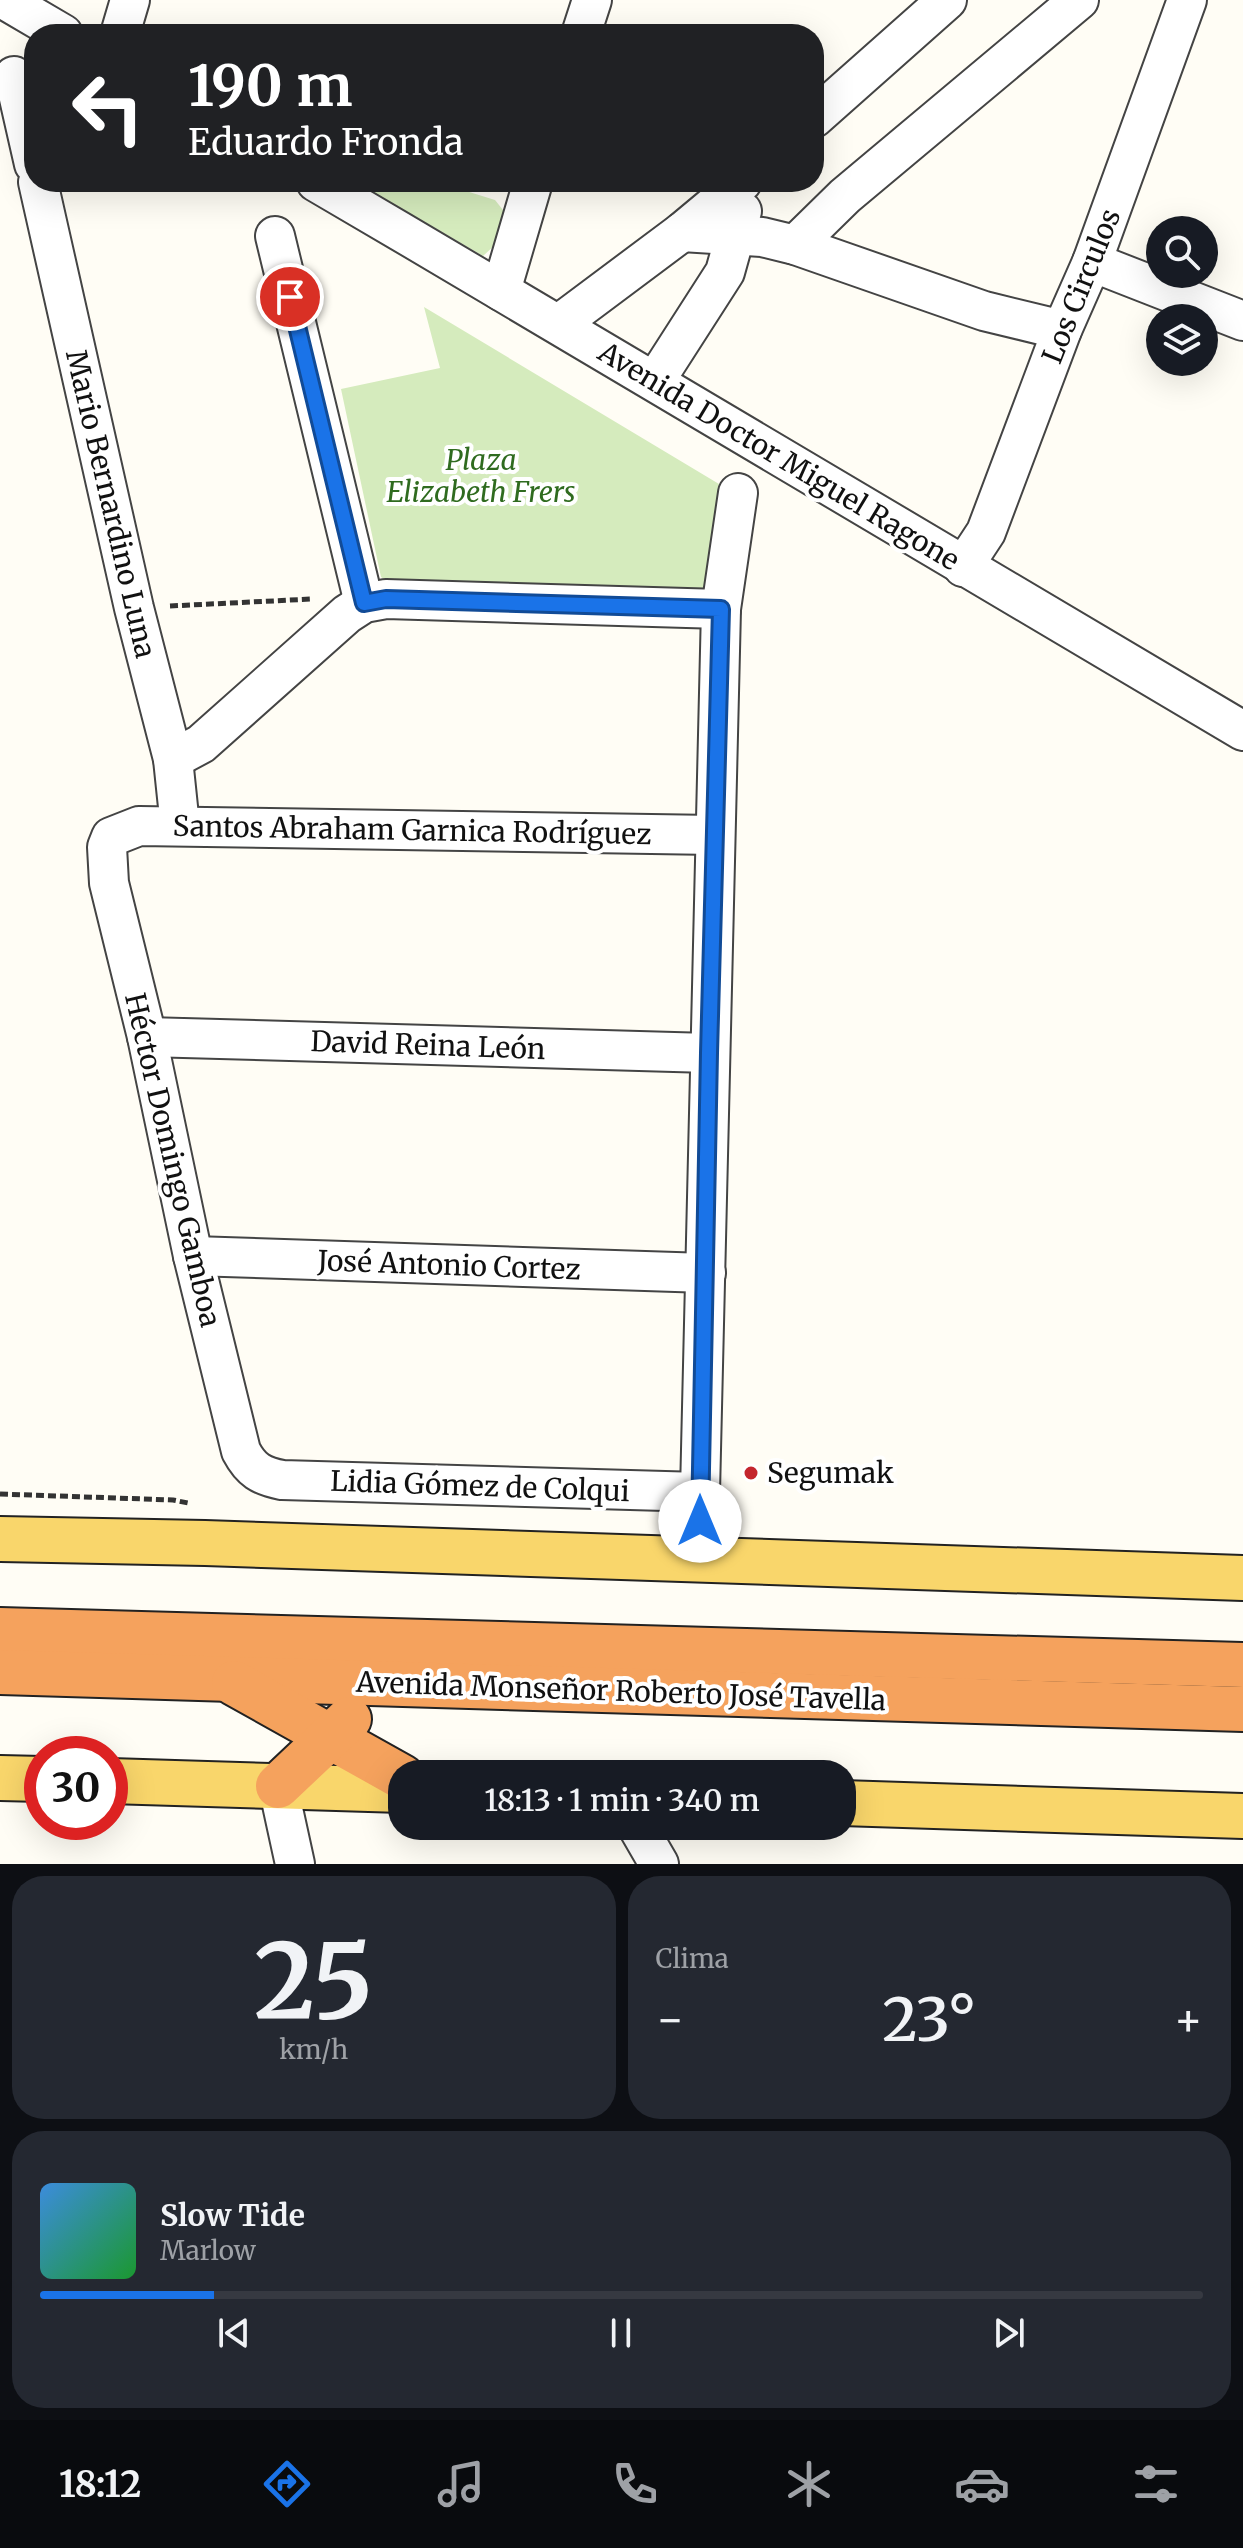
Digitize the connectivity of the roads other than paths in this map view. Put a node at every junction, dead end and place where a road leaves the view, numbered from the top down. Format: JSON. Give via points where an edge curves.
{"nodes":[{"id":1,"x":5,"y":0,"type":"edge"},
{"id":2,"x":130,"y":0,"type":"edge"},
{"id":3,"x":592,"y":0,"type":"edge"},
{"id":4,"x":1079,"y":0,"type":"edge"},
{"id":5,"x":1187,"y":0,"type":"edge"},
{"id":6,"x":934,"y":4,"type":"edge"},
{"id":7,"x":46,"y":24,"type":"edge"},
{"id":8,"x":123,"y":24,"type":"edge"},
{"id":9,"x":584,"y":24,"type":"edge"},
{"id":10,"x":14,"y":76,"type":"dead end"},
{"id":11,"x":824,"y":108,"type":"edge"},
{"id":12,"x":24,"y":120,"type":"edge"},
{"id":13,"x":40,"y":192,"type":"edge"},
{"id":14,"x":333,"y":192,"type":"edge"},
{"id":15,"x":530,"y":192,"type":"edge"},
{"id":16,"x":730,"y":192,"type":"edge"},
{"id":17,"x":747,"y":192,"type":"edge"},
{"id":18,"x":682,"y":232,"type":"junction"},
{"id":19,"x":275,"y":236,"type":"dead end"},
{"id":20,"x":736,"y":236,"type":"junction"},
{"id":21,"x":795,"y":245,"type":"junction"},
{"id":22,"x":1092,"y":262,"type":"junction"},
{"id":23,"x":501,"y":291,"type":"junction"},
{"id":24,"x":1243,"y":321,"type":"edge"},
{"id":25,"x":559,"y":324,"type":"junction"},
{"id":26,"x":1062,"y":330,"type":"junction"},
{"id":27,"x":655,"y":381,"type":"junction"},
{"id":28,"x":738,"y":493,"type":"dead end"},
{"id":29,"x":963,"y":567,"type":"junction"},
{"id":30,"x":364,"y":603,"type":"junction"},
{"id":31,"x":721,"y":609,"type":"junction"},
{"id":32,"x":1243,"y":731,"type":"edge"},
{"id":33,"x":173,"y":759,"type":"junction"},
{"id":34,"x":180,"y":826,"type":"junction"},
{"id":35,"x":715,"y":835,"type":"junction"},
{"id":36,"x":111,"y":837,"type":"joint"},
{"id":37,"x":147,"y":1037,"type":"junction"},
{"id":38,"x":709,"y":1053,"type":"junction"},
{"id":39,"x":193,"y":1256,"type":"junction"},
{"id":40,"x":706,"y":1273,"type":"junction"},
{"id":41,"x":262,"y":1476,"type":"joint"},
{"id":42,"x":700,"y":1492,"type":"junction"},
{"id":43,"x":0,"y":1539,"type":"edge"},
{"id":44,"x":701,"y":1562,"type":"junction"},
{"id":45,"x":1243,"y":1578,"type":"edge"},
{"id":46,"x":0,"y":1630,"type":"edge"},
{"id":47,"x":1243,"y":1665,"type":"edge"},
{"id":48,"x":0,"y":1672,"type":"edge"},
{"id":49,"x":225,"y":1678,"type":"junction"},
{"id":50,"x":385,"y":1684,"type":"junction"},
{"id":51,"x":1243,"y":1709,"type":"edge"},
{"id":52,"x":331,"y":1737,"type":"junction"},
{"id":53,"x":388,"y":1769,"type":"edge"},
{"id":54,"x":0,"y":1778,"type":"edge"},
{"id":55,"x":24,"y":1779,"type":"edge"},
{"id":56,"x":128,"y":1782,"type":"edge"},
{"id":57,"x":278,"y":1786,"type":"junction"},
{"id":58,"x":388,"y":1790,"type":"edge"},
{"id":59,"x":856,"y":1803,"type":"edge"},
{"id":60,"x":1243,"y":1816,"type":"edge"},
{"id":61,"x":645,"y":1840,"type":"edge"},
{"id":62,"x":295,"y":1864,"type":"edge"},
{"id":63,"x":659,"y":1864,"type":"edge"}],
"edges":[{"from":1,"to":7,"type":"street"},
{"from":2,"to":8,"type":"street"},
{"from":3,"to":9,"type":"street"},
{"from":4,"to":21,"type":"street","via":[[845,196]]},
{"from":5,"to":22,"type":"street","name":"Los Circulos"},
{"from":6,"to":11,"type":"street"},
{"from":10,"to":12,"type":"street"},
{"from":13,"to":33,"type":"street","name":"Mario Bernardino Luna"},
{"from":14,"to":23,"type":"street","name":"Avenida Doctor Miguel Ragone"},
{"from":15,"to":23,"type":"street"},
{"from":16,"to":18,"type":"street"},
{"from":17,"to":20,"type":"street"},
{"from":18,"to":20,"type":"street"},
{"from":18,"to":25,"type":"street"},
{"from":19,"to":30,"type":"street"},
{"from":20,"to":21,"type":"street"},
{"from":20,"to":27,"type":"street","via":[[725,272]]},
{"from":21,"to":26,"type":"street","via":[[984,311]]},
{"from":22,"to":24,"type":"street"},
{"from":22,"to":26,"type":"street","name":"Los Circulos"},
{"from":23,"to":25,"type":"street","name":"Avenida Doctor Miguel Ragone"},
{"from":25,"to":27,"type":"street","name":"Avenida Doctor Miguel Ragone"},
{"from":26,"to":29,"type":"street","name":"Los Circulos","via":[[986,532]]},
{"from":27,"to":29,"type":"street","name":"Avenida Doctor Miguel Ragone"},
{"from":28,"to":31,"type":"street"},
{"from":29,"to":32,"type":"street","name":"Avenida Doctor Miguel Ragone"},
{"from":30,"to":31,"type":"street","via":[[386,599]]},
{"from":30,"to":33,"type":"street","via":[[201,744]]},
{"from":31,"to":35,"type":"street"},
{"from":33,"to":34,"type":"street","name":"Mario Bernardino Luna"},
{"from":34,"to":35,"type":"street","name":"Santos Abraham Garnica Rodríguez"},
{"from":34,"to":36,"type":"street","name":"Santos Abraham Garnica Rodríguez","via":[[139,826]]},
{"from":35,"to":38,"type":"street"},
{"from":36,"to":37,"type":"street","name":"Héctor Domingo Gamboa","via":[[109,883]]},
{"from":37,"to":38,"type":"street","name":"David Reina León"},
{"from":37,"to":39,"type":"street","name":"Héctor Domingo Gamboa"},
{"from":38,"to":40,"type":"street"},
{"from":39,"to":40,"type":"street","name":"José Antonio Cortez"},
{"from":39,"to":41,"type":"street","name":"Héctor Domingo Gamboa","via":[[241,1451]]},
{"from":40,"to":42,"type":"street"},
{"from":41,"to":42,"type":"street","name":"Lidia Gómez de Colqui"},
{"from":42,"to":44,"type":"street"},
{"from":43,"to":44,"type":"main road"},
{"from":44,"to":45,"type":"main road"},
{"from":46,"to":47,"type":"highway","name":"Avenida Monseñor Roberto José Tavella"},
{"from":48,"to":49,"type":"highway","name":"Avenida Monseñor Roberto José Tavella"},
{"from":49,"to":50,"type":"highway","name":"Avenida Monseñor Roberto José Tavella"},
{"from":49,"to":52,"type":"highway"},
{"from":50,"to":51,"type":"highway","name":"Avenida Monseñor Roberto José Tavella"},
{"from":50,"to":52,"type":"highway"},
{"from":52,"to":53,"type":"highway"},
{"from":52,"to":57,"type":"highway"},
{"from":54,"to":55,"type":"main road"},
{"from":56,"to":57,"type":"main road"},
{"from":57,"to":58,"type":"main road"},
{"from":57,"to":62,"type":"street"},
{"from":59,"to":60,"type":"main road"},
{"from":61,"to":63,"type":"street"}]}
